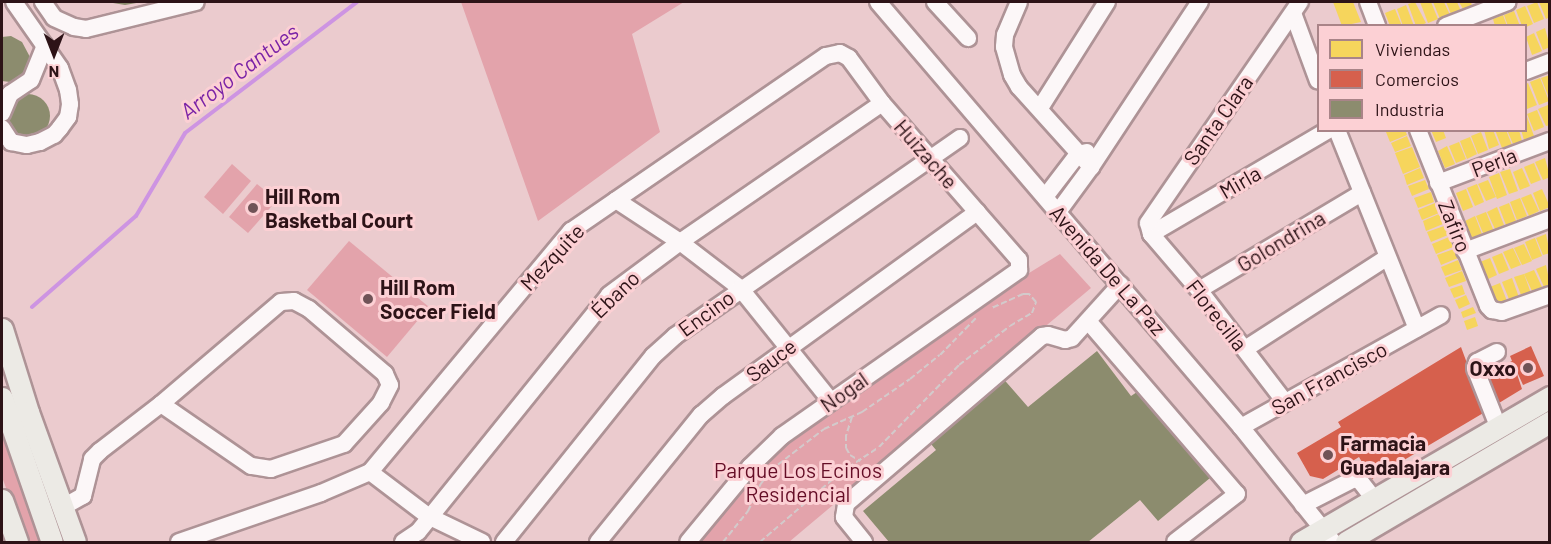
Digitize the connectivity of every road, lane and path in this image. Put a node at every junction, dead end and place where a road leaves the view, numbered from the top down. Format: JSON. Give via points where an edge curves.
{"nodes":[{"id":1,"x":14,"y":2,"type":"edge"},
{"id":2,"x":43,"y":2,"type":"edge"},
{"id":3,"x":196,"y":2,"type":"edge"},
{"id":4,"x":878,"y":2,"type":"edge"},
{"id":5,"x":1019,"y":2,"type":"edge"},
{"id":6,"x":1107,"y":2,"type":"edge"},
{"id":7,"x":1368,"y":2,"type":"edge"},
{"id":8,"x":1508,"y":2,"type":"edge"},
{"id":9,"x":941,"y":4,"type":"edge"},
{"id":10,"x":1197,"y":4,"type":"edge"},
{"id":11,"x":1296,"y":7,"type":"edge"},
{"id":12,"x":1376,"y":24,"type":"edge"},
{"id":13,"x":1451,"y":24,"type":"edge"},
{"id":14,"x":968,"y":38,"type":"dead end"},
{"id":15,"x":45,"y":46,"type":"junction"},
{"id":16,"x":826,"y":56,"type":"joint"},
{"id":17,"x":1550,"y":62,"type":"edge"},
{"id":18,"x":1527,"y":71,"type":"edge"},
{"id":19,"x":1317,"y":78,"type":"edge"},
{"id":20,"x":882,"y":103,"type":"junction"},
{"id":21,"x":1040,"y":108,"type":"junction"},
{"id":22,"x":2,"y":113,"type":"edge"},
{"id":23,"x":2,"y":128,"type":"edge"},
{"id":24,"x":1324,"y":132,"type":"edge"},
{"id":25,"x":1338,"y":132,"type":"edge"},
{"id":26,"x":1419,"y":132,"type":"edge"},
{"id":27,"x":960,"y":138,"type":"dead end"},
{"id":28,"x":1550,"y":141,"type":"edge"},
{"id":29,"x":1103,"y":148,"type":"junction"},
{"id":30,"x":1078,"y":154,"type":"junction"},
{"id":31,"x":930,"y":158,"type":"junction"},
{"id":32,"x":1091,"y":167,"type":"junction"},
{"id":33,"x":1438,"y":183,"type":"junction"},
{"id":34,"x":1362,"y":193,"type":"junction"},
{"id":35,"x":1045,"y":197,"type":"junction"},
{"id":36,"x":616,"y":200,"type":"junction"},
{"id":37,"x":977,"y":212,"type":"junction"},
{"id":38,"x":1058,"y":212,"type":"junction"},
{"id":39,"x":1550,"y":219,"type":"edge"},
{"id":40,"x":1150,"y":231,"type":"junction"},
{"id":41,"x":680,"y":242,"type":"junction"},
{"id":42,"x":1465,"y":251,"type":"junction"},
{"id":43,"x":1386,"y":258,"type":"junction"},
{"id":44,"x":1020,"y":266,"type":"joint"},
{"id":45,"x":1120,"y":285,"type":"junction"},
{"id":46,"x":740,"y":288,"type":"junction"},
{"id":47,"x":1199,"y":290,"type":"junction"},
{"id":48,"x":1550,"y":295,"type":"edge"},
{"id":49,"x":988,"y":310,"type":"dead end"},
{"id":50,"x":980,"y":315,"type":"dead end"},
{"id":51,"x":1441,"y":315,"type":"dead end"},
{"id":52,"x":1088,"y":321,"type":"junction"},
{"id":53,"x":2,"y":328,"type":"edge"},
{"id":54,"x":1417,"y":329,"type":"junction"},
{"id":55,"x":789,"y":346,"type":"junction"},
{"id":56,"x":1245,"y":349,"type":"junction"},
{"id":57,"x":1497,"y":352,"type":"dead end"},
{"id":58,"x":1550,"y":397,"type":"edge"},
{"id":59,"x":2,"y":398,"type":"edge"},
{"id":60,"x":831,"y":401,"type":"junction"},
{"id":61,"x":1284,"y":402,"type":"junction"},
{"id":62,"x":161,"y":404,"type":"junction"},
{"id":63,"x":853,"y":416,"type":"junction"},
{"id":64,"x":1498,"y":426,"type":"junction"},
{"id":65,"x":1241,"y":427,"type":"junction"},
{"id":66,"x":1547,"y":428,"type":"edge"},
{"id":67,"x":1467,"y":444,"type":"junction"},
{"id":68,"x":860,"y":461,"type":"junction"},
{"id":69,"x":1479,"y":464,"type":"junction"},
{"id":70,"x":370,"y":472,"type":"junction"},
{"id":71,"x":1374,"y":499,"type":"junction"},
{"id":72,"x":2,"y":500,"type":"edge"},
{"id":73,"x":1303,"y":505,"type":"junction"},
{"id":74,"x":63,"y":507,"type":"junction"},
{"id":75,"x":428,"y":516,"type":"junction"},
{"id":76,"x":1328,"y":536,"type":"edge"},
{"id":77,"x":17,"y":543,"type":"edge"},
{"id":78,"x":51,"y":543,"type":"edge"},
{"id":79,"x":75,"y":543,"type":"edge"},
{"id":80,"x":179,"y":543,"type":"edge"},
{"id":81,"x":403,"y":543,"type":"edge"},
{"id":82,"x":482,"y":543,"type":"edge"},
{"id":83,"x":504,"y":543,"type":"edge"},
{"id":84,"x":598,"y":543,"type":"edge"},
{"id":85,"x":688,"y":543,"type":"edge"},
{"id":86,"x":723,"y":543,"type":"edge"},
{"id":87,"x":760,"y":543,"type":"edge"},
{"id":88,"x":864,"y":543,"type":"edge"},
{"id":89,"x":1174,"y":543,"type":"edge"},
{"id":90,"x":1301,"y":543,"type":"edge"},
{"id":91,"x":1346,"y":543,"type":"edge"}],
"edges":[{"from":1,"to":15,"type":"street"},
{"from":2,"to":3,"type":"street","via":[[54,18],[86,29]]},
{"from":4,"to":35,"type":"street","name":"Avenida De La Paz"},
{"from":5,"to":21,"type":"street","via":[[1008,23],[1004,47],[1015,81]]},
{"from":6,"to":21,"type":"street"},
{"from":7,"to":12,"type":"street"},
{"from":8,"to":13,"type":"street"},
{"from":9,"to":14,"type":"street"},
{"from":10,"to":29,"type":"street"},
{"from":11,"to":19,"type":"street","name":"Santa Clara"},
{"from":11,"to":40,"type":"street","name":"Santa Clara","via":[[1149,218]]},
{"from":15,"to":22,"type":"street","via":[[31,80],[10,94]]},
{"from":15,"to":23,"type":"street","via":[[64,77],[70,104],[68,117],[54,135],[27,145],[12,142]]},
{"from":16,"to":20,"type":"street","name":"Huizache","via":[[845,55]]},
{"from":16,"to":36,"type":"street","name":"Mezquite"},
{"from":17,"to":18,"type":"street"},
{"from":20,"to":31,"type":"street","name":"Huizache"},
{"from":20,"to":41,"type":"street","name":"Ébano"},
{"from":21,"to":30,"type":"street"},
{"from":24,"to":40,"type":"street","name":"Mirla"},
{"from":25,"to":34,"type":"street"},
{"from":26,"to":33,"type":"street","name":"Zafiro"},
{"from":27,"to":31,"type":"street","name":"Encino"},
{"from":28,"to":33,"type":"street","name":"Perla"},
{"from":29,"to":30,"type":"street"},
{"from":29,"to":32,"type":"street"},
{"from":30,"to":32,"type":"street"},
{"from":30,"to":35,"type":"street"},
{"from":31,"to":37,"type":"street","name":"Huizache"},
{"from":31,"to":46,"type":"street","name":"Encino"},
{"from":32,"to":38,"type":"street"},
{"from":33,"to":42,"type":"street","name":"Zafiro"},
{"from":34,"to":43,"type":"street"},
{"from":34,"to":47,"type":"street","name":"Golondrina"},
{"from":35,"to":38,"type":"street","name":"Avenida De La Paz"},
{"from":36,"to":41,"type":"street"},
{"from":36,"to":70,"type":"street","name":"Mezquite","via":[[560,242]]},
{"from":37,"to":44,"type":"street","name":"Huizache"},
{"from":37,"to":55,"type":"street","name":"Sauce"},
{"from":38,"to":45,"type":"street","name":"Avenida De La Paz"},
{"from":39,"to":42,"type":"street"},
{"from":40,"to":47,"type":"street","name":"Florecilla"},
{"from":41,"to":46,"type":"street"},
{"from":41,"to":75,"type":"street","name":"Ébano","via":[[609,295]]},
{"from":42,"to":48,"type":"street","name":"Zafiro","via":[[1492,310],[1502,312]]},
{"from":43,"to":54,"type":"street"},
{"from":43,"to":56,"type":"street"},
{"from":44,"to":60,"type":"street","name":"Nogal","via":[[1017,273]]},
{"from":45,"to":52,"type":"street"},
{"from":45,"to":65,"type":"street","name":"Avenida De La Paz"},
{"from":46,"to":55,"type":"street"},
{"from":46,"to":83,"type":"street","name":"Encino","via":[[653,356]]},
{"from":47,"to":56,"type":"street","name":"Florecilla"},
{"from":49,"to":68,"type":"path","via":[[1023,294],[1029,294],[1036,302],[1035,311],[959,365]]},
{"from":50,"to":63,"type":"path","via":[[916,374]]},
{"from":51,"to":54,"type":"street","name":"San Francisco"},
{"from":52,"to":88,"type":"street","via":[[1069,339],[1042,336],[846,504],[844,517]]},
{"from":52,"to":89,"type":"street","via":[[1237,494]]},
{"from":53,"to":74,"type":"main road"},
{"from":54,"to":61,"type":"street","name":"San Francisco"},
{"from":55,"to":60,"type":"street"},
{"from":55,"to":84,"type":"street","name":"Sauce","via":[[701,415]]},
{"from":56,"to":61,"type":"street","name":"Florecilla"},
{"from":57,"to":64,"type":"street","via":[[1477,362],[1475,368]]},
{"from":58,"to":64,"type":"main road"},
{"from":59,"to":78,"type":"main road"},
{"from":60,"to":85,"type":"street","name":"Nogal","via":[[782,436],[750,467]]},
{"from":61,"to":65,"type":"street","name":"San Francisco"},
{"from":62,"to":62,"type":"street","via":[[251,466],[271,469],[344,444],[381,403],[390,385],[385,374],[309,309],[287,300],[274,305]]},
{"from":62,"to":74,"type":"street","via":[[92,459],[83,496]]},
{"from":63,"to":68,"type":"path","via":[[846,448]]},
{"from":63,"to":86,"type":"path","via":[[824,429],[771,470],[748,511]]},
{"from":64,"to":67,"type":"main road"},
{"from":65,"to":73,"type":"street","name":"Avenida De La Paz"},
{"from":66,"to":69,"type":"main road"},
{"from":67,"to":69,"type":"main road"},
{"from":67,"to":71,"type":"main road"},
{"from":68,"to":87,"type":"path","via":[[841,472]]},
{"from":69,"to":91,"type":"main road"},
{"from":70,"to":75,"type":"street"},
{"from":70,"to":80,"type":"street","name":"Mezquite"},
{"from":71,"to":73,"type":"street","via":[[1354,479]]},
{"from":71,"to":76,"type":"main road"},
{"from":72,"to":77,"type":"main road"},
{"from":73,"to":76,"type":"street","name":"Avenida De La Paz"},
{"from":74,"to":79,"type":"main road"},
{"from":75,"to":81,"type":"street","name":"Ébano","via":[[418,532]]},
{"from":75,"to":82,"type":"street"},
{"from":76,"to":90,"type":"main road"}]}
